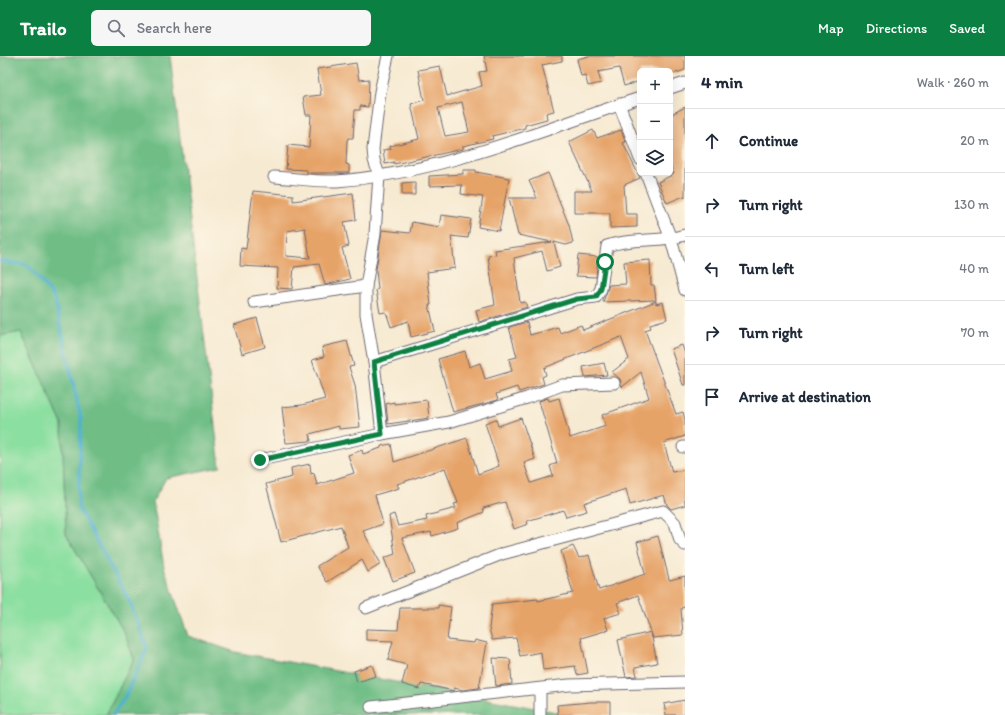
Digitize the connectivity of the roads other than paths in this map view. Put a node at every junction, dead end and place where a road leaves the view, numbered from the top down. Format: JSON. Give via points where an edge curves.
{"nodes":[{"id":1,"x":388,"y":56,"type":"edge"},
{"id":2,"x":685,"y":83,"type":"edge"},
{"id":3,"x":673,"y":87,"type":"edge"},
{"id":4,"x":637,"y":99,"type":"edge"},
{"id":5,"x":619,"y":104,"type":"junction"},
{"id":6,"x":637,"y":151,"type":"edge"},
{"id":7,"x":379,"y":175,"type":"junction"},
{"id":8,"x":647,"y":176,"type":"edge"},
{"id":9,"x":274,"y":177,"type":"dead end"},
{"id":10,"x":685,"y":235,"type":"edge"},
{"id":11,"x":671,"y":239,"type":"junction"},
{"id":12,"x":366,"y":286,"type":"junction"},
{"id":13,"x":685,"y":290,"type":"edge"},
{"id":14,"x":254,"y":302,"type":"dead end"},
{"id":15,"x":374,"y":362,"type":"junction"},
{"id":16,"x":614,"y":383,"type":"dead end"},
{"id":17,"x":382,"y":434,"type":"junction"},
{"id":18,"x":260,"y":460,"type":"dead end"},
{"id":19,"x":685,"y":545,"type":"edge"},
{"id":20,"x":366,"y":608,"type":"dead end"},
{"id":21,"x":685,"y":682,"type":"edge"},
{"id":22,"x":540,"y":689,"type":"junction"},
{"id":23,"x":370,"y":707,"type":"dead end"},
{"id":24,"x":540,"y":715,"type":"edge"}],
"edges":[{"from":1,"to":7,"type":"street","via":[[380,92],[373,148]]},
{"from":2,"to":3,"type":"street"},
{"from":4,"to":5,"type":"street"},
{"from":5,"to":6,"type":"street"},
{"from":5,"to":7,"type":"street","via":[[511,142],[428,166]]},
{"from":7,"to":9,"type":"street","via":[[336,181]]},
{"from":7,"to":12,"type":"street","via":[[375,234]]},
{"from":8,"to":11,"type":"street"},
{"from":10,"to":11,"type":"street"},
{"from":11,"to":13,"type":"street"},
{"from":11,"to":15,"type":"street","via":[[618,242],[607,246],[601,289],[596,297],[577,299]]},
{"from":12,"to":14,"type":"street"},
{"from":12,"to":15,"type":"street","via":[[366,314]]},
{"from":15,"to":17,"type":"street"},
{"from":16,"to":17,"type":"street","via":[[562,385],[449,422]]},
{"from":17,"to":18,"type":"street"},
{"from":19,"to":20,"type":"street","via":[[680,540],[675,523],[663,511],[502,554]]},
{"from":21,"to":22,"type":"street","via":[[570,685]]},
{"from":22,"to":23,"type":"street"},
{"from":22,"to":24,"type":"street"}]}
